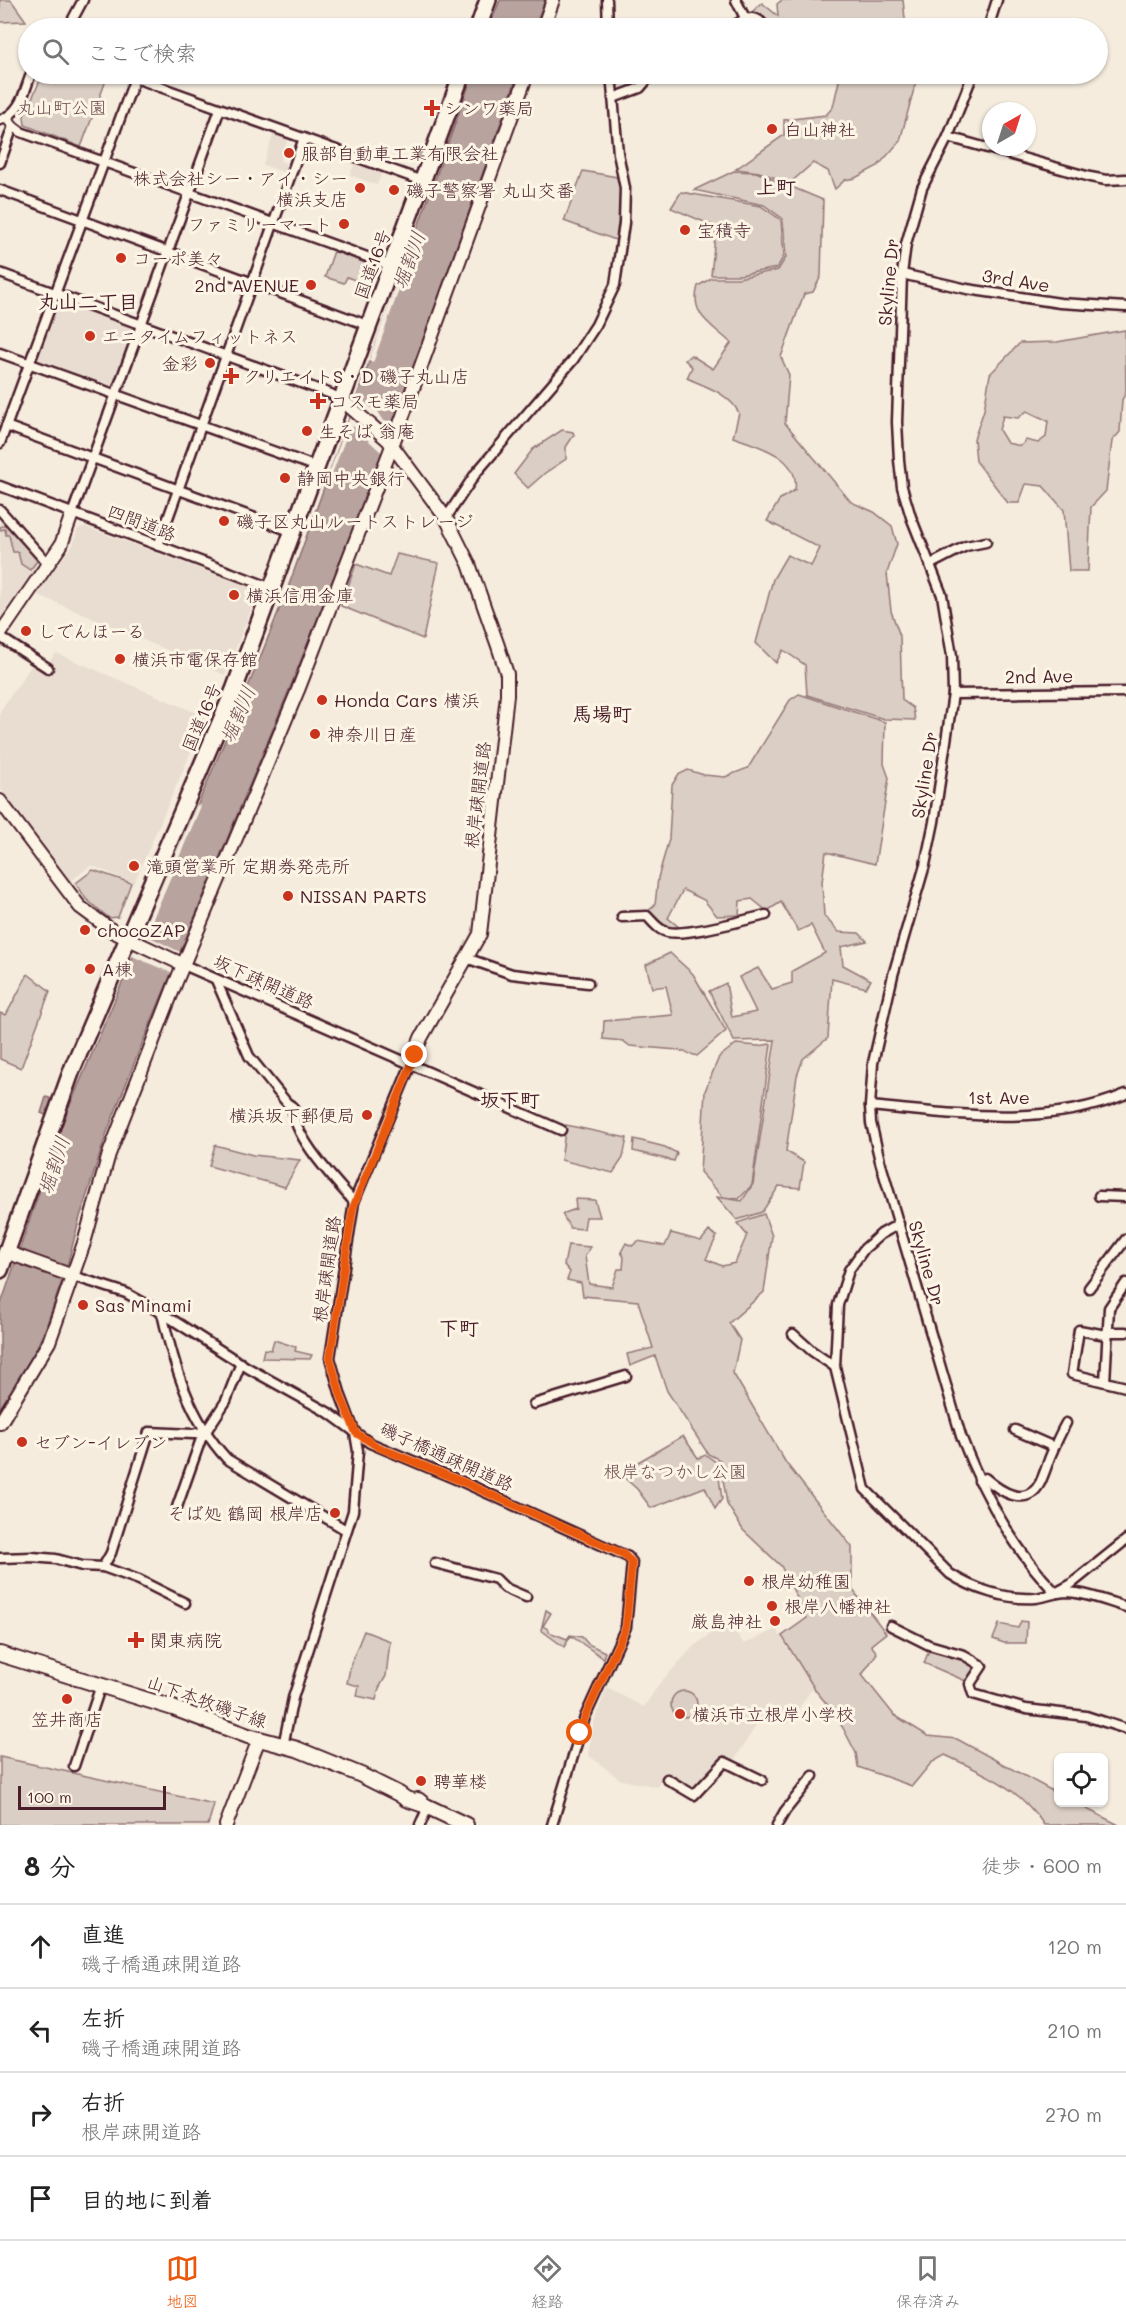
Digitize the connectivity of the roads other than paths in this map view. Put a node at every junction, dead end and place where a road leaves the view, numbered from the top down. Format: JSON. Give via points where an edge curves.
{"nodes":[{"id":1,"x":83,"y":0,"type":"edge"},
{"id":2,"x":488,"y":0,"type":"edge"},
{"id":3,"x":553,"y":0,"type":"edge"},
{"id":4,"x":607,"y":0,"type":"edge"},
{"id":5,"x":736,"y":0,"type":"edge"},
{"id":6,"x":997,"y":0,"type":"edge"},
{"id":7,"x":73,"y":18,"type":"edge"},
{"id":8,"x":482,"y":18,"type":"edge"},
{"id":9,"x":547,"y":18,"type":"edge"},
{"id":10,"x":608,"y":18,"type":"edge"},
{"id":11,"x":745,"y":18,"type":"edge"},
{"id":12,"x":991,"y":18,"type":"edge"},
{"id":13,"x":27,"y":84,"type":"edge"},
{"id":14,"x":133,"y":84,"type":"edge"},
{"id":15,"x":152,"y":84,"type":"edge"},
{"id":16,"x":458,"y":84,"type":"edge"},
{"id":17,"x":523,"y":84,"type":"edge"},
{"id":18,"x":612,"y":84,"type":"edge"},
{"id":19,"x":643,"y":84,"type":"edge"},
{"id":20,"x":969,"y":84,"type":"edge"},
{"id":21,"x":613,"y":98,"type":"junction"},
{"id":22,"x":220,"y":108,"type":"junction"},
{"id":23,"x":4,"y":119,"type":"edge"},
{"id":24,"x":13,"y":126,"type":"junction"},
{"id":25,"x":948,"y":137,"type":"junction"},
{"id":26,"x":304,"y":138,"type":"junction"},
{"id":27,"x":104,"y":161,"type":"junction"},
{"id":28,"x":0,"y":163,"type":"edge"},
{"id":29,"x":1126,"y":179,"type":"edge"},
{"id":30,"x":423,"y":181,"type":"junction"},
{"id":31,"x":0,"y":190,"type":"edge"},
{"id":32,"x":190,"y":192,"type":"junction"},
{"id":33,"x":82,"y":220,"type":"junction"},
{"id":34,"x":274,"y":222,"type":"junction"},
{"id":35,"x":168,"y":252,"type":"junction"},
{"id":36,"x":392,"y":266,"type":"junction"},
{"id":37,"x":0,"y":273,"type":"edge"},
{"id":38,"x":902,"y":274,"type":"junction"},
{"id":39,"x":252,"y":283,"type":"junction"},
{"id":40,"x":56,"y":294,"type":"junction"},
{"id":41,"x":1126,"y":307,"type":"edge"},
{"id":42,"x":143,"y":325,"type":"junction"},
{"id":43,"x":370,"y":326,"type":"junction"},
{"id":44,"x":0,"y":353,"type":"edge"},
{"id":45,"x":226,"y":356,"type":"junction"},
{"id":46,"x":29,"y":364,"type":"junction"},
{"id":47,"x":117,"y":394,"type":"junction"},
{"id":48,"x":347,"y":404,"type":"junction"},
{"id":49,"x":6,"y":426,"type":"junction"},
{"id":50,"x":201,"y":426,"type":"junction"},
{"id":51,"x":0,"y":443,"type":"edge"},
{"id":52,"x":390,"y":443,"type":"junction"},
{"id":53,"x":93,"y":457,"type":"junction"},
{"id":54,"x":317,"y":467,"type":"junction"},
{"id":55,"x":0,"y":486,"type":"edge"},
{"id":56,"x":178,"y":489,"type":"junction"},
{"id":57,"x":0,"y":510,"type":"edge"},
{"id":58,"x":72,"y":514,"type":"junction"},
{"id":59,"x":446,"y":518,"type":"junction"},
{"id":60,"x":293,"y":532,"type":"junction"},
{"id":61,"x":986,"y":542,"type":"dead end"},
{"id":62,"x":158,"y":546,"type":"junction"},
{"id":63,"x":48,"y":564,"type":"junction"},
{"id":64,"x":931,"y":564,"type":"junction"},
{"id":65,"x":273,"y":588,"type":"junction"},
{"id":66,"x":0,"y":635,"type":"edge"},
{"id":67,"x":48,"y":668,"type":"dead end"},
{"id":68,"x":1126,"y":692,"type":"edge"},
{"id":69,"x":953,"y":694,"type":"junction"},
{"id":70,"x":0,"y":801,"type":"edge"},
{"id":71,"x":766,"y":915,"type":"dead end"},
{"id":72,"x":622,"y":917,"type":"dead end"},
{"id":73,"x":133,"y":942,"type":"junction"},
{"id":74,"x":466,"y":958,"type":"junction"},
{"id":75,"x":181,"y":964,"type":"junction"},
{"id":76,"x":216,"y":980,"type":"junction"},
{"id":77,"x":588,"y":983,"type":"dead end"},
{"id":78,"x":411,"y":1064,"type":"junction"},
{"id":79,"x":1126,"y":1094,"type":"edge"},
{"id":80,"x":870,"y":1106,"type":"junction"},
{"id":81,"x":561,"y":1130,"type":"dead end"},
{"id":82,"x":1099,"y":1196,"type":"dead end"},
{"id":83,"x":1126,"y":1197,"type":"edge"},
{"id":84,"x":354,"y":1203,"type":"junction"},
{"id":85,"x":899,"y":1224,"type":"junction"},
{"id":86,"x":1126,"y":1239,"type":"edge"},
{"id":87,"x":8,"y":1254,"type":"edge"},
{"id":88,"x":0,"y":1270,"type":"edge"},
{"id":89,"x":69,"y":1275,"type":"junction"},
{"id":90,"x":1126,"y":1283,"type":"edge"},
{"id":91,"x":1089,"y":1288,"type":"dead end"},
{"id":92,"x":162,"y":1313,"type":"junction"},
{"id":93,"x":1126,"y":1332,"type":"edge"},
{"id":94,"x":793,"y":1334,"type":"dead end"},
{"id":95,"x":1107,"y":1334,"type":"junction"},
{"id":96,"x":241,"y":1363,"type":"junction"},
{"id":97,"x":836,"y":1367,"type":"junction"},
{"id":98,"x":626,"y":1376,"type":"dead end"},
{"id":99,"x":1105,"y":1382,"type":"junction"},
{"id":100,"x":1126,"y":1387,"type":"edge"},
{"id":101,"x":534,"y":1404,"type":"dead end"},
{"id":102,"x":0,"y":1423,"type":"edge"},
{"id":103,"x":1066,"y":1423,"type":"dead end"},
{"id":104,"x":1015,"y":1430,"type":"dead end"},
{"id":105,"x":206,"y":1431,"type":"junction"},
{"id":106,"x":356,"y":1433,"type":"junction"},
{"id":107,"x":1054,"y":1447,"type":"junction"},
{"id":108,"x":979,"y":1481,"type":"junction"},
{"id":109,"x":177,"y":1507,"type":"dead end"},
{"id":110,"x":346,"y":1530,"type":"junction"},
{"id":111,"x":1126,"y":1540,"type":"edge"},
{"id":112,"x":0,"y":1558,"type":"edge"},
{"id":113,"x":435,"y":1563,"type":"dead end"},
{"id":114,"x":104,"y":1567,"type":"junction"},
{"id":115,"x":1056,"y":1593,"type":"junction"},
{"id":116,"x":526,"y":1597,"type":"dead end"},
{"id":117,"x":185,"y":1603,"type":"dead end"},
{"id":118,"x":1126,"y":1607,"type":"edge"},
{"id":119,"x":891,"y":1626,"type":"dead end"},
{"id":120,"x":0,"y":1654,"type":"edge"},
{"id":121,"x":102,"y":1685,"type":"junction"},
{"id":122,"x":1126,"y":1729,"type":"edge"},
{"id":123,"x":259,"y":1739,"type":"junction"},
{"id":124,"x":283,"y":1746,"type":"junction"},
{"id":125,"x":74,"y":1766,"type":"dead end"},
{"id":126,"x":813,"y":1776,"type":"dead end"},
{"id":127,"x":667,"y":1779,"type":"dead end"},
{"id":128,"x":762,"y":1780,"type":"dead end"},
{"id":129,"x":426,"y":1806,"type":"junction"},
{"id":130,"x":226,"y":1825,"type":"edge"},
{"id":131,"x":420,"y":1825,"type":"edge"},
{"id":132,"x":466,"y":1825,"type":"edge"},
{"id":133,"x":552,"y":1825,"type":"edge"},
{"id":134,"x":777,"y":1825,"type":"edge"}],
"edges":[{"from":1,"to":7,"type":"street"},
{"from":2,"to":8,"type":"highway"},
{"from":3,"to":9,"type":"street"},
{"from":4,"to":10,"type":"street"},
{"from":5,"to":11,"type":"street"},
{"from":6,"to":12,"type":"street"},
{"from":13,"to":23,"type":"street","via":[[19,107]]},
{"from":14,"to":27,"type":"street"},
{"from":15,"to":22,"type":"street"},
{"from":16,"to":30,"type":"highway","name":"国道16号"},
{"from":17,"to":52,"type":"street"},
{"from":18,"to":21,"type":"street"},
{"from":19,"to":21,"type":"street"},
{"from":20,"to":25,"type":"street","name":"Skyline Dr"},
{"from":21,"to":59,"type":"street","via":[[625,188],[615,285],[596,326],[573,360],[476,473]]},
{"from":22,"to":26,"type":"street"},
{"from":22,"to":32,"type":"street"},
{"from":23,"to":24,"type":"street"},
{"from":24,"to":27,"type":"street"},
{"from":24,"to":28,"type":"street"},
{"from":25,"to":29,"type":"street","via":[[1090,177]]},
{"from":25,"to":38,"type":"street","name":"Skyline Dr","via":[[922,188]]},
{"from":26,"to":30,"type":"street"},
{"from":26,"to":34,"type":"street"},
{"from":27,"to":32,"type":"street"},
{"from":27,"to":33,"type":"street"},
{"from":30,"to":36,"type":"highway","name":"国道16号"},
{"from":31,"to":33,"type":"street"},
{"from":32,"to":34,"type":"street"},
{"from":32,"to":35,"type":"street"},
{"from":33,"to":35,"type":"street"},
{"from":33,"to":40,"type":"street"},
{"from":34,"to":36,"type":"street"},
{"from":34,"to":39,"type":"street"},
{"from":35,"to":39,"type":"street"},
{"from":35,"to":42,"type":"street"},
{"from":36,"to":43,"type":"highway","name":"国道16号"},
{"from":37,"to":40,"type":"street"},
{"from":38,"to":41,"type":"street","name":"3rd Ave","via":[[967,289],[1060,303]]},
{"from":38,"to":64,"type":"street","name":"Skyline Dr","via":[[898,460],[911,518]]},
{"from":39,"to":43,"type":"street"},
{"from":39,"to":45,"type":"street"},
{"from":40,"to":42,"type":"street"},
{"from":40,"to":46,"type":"street"},
{"from":42,"to":45,"type":"street"},
{"from":42,"to":47,"type":"street"},
{"from":43,"to":48,"type":"highway","name":"国道16号"},
{"from":44,"to":46,"type":"street"},
{"from":45,"to":48,"type":"street","via":[[331,394]]},
{"from":45,"to":50,"type":"street"},
{"from":46,"to":47,"type":"street"},
{"from":46,"to":49,"type":"street"},
{"from":47,"to":50,"type":"street"},
{"from":47,"to":53,"type":"street"},
{"from":48,"to":52,"type":"street","name":"根岸疎開道路"},
{"from":48,"to":54,"type":"highway","name":"国道16号"},
{"from":49,"to":51,"type":"street"},
{"from":49,"to":53,"type":"street"},
{"from":50,"to":54,"type":"street"},
{"from":50,"to":56,"type":"street"},
{"from":52,"to":59,"type":"street","name":"根岸疎開道路"},
{"from":52,"to":75,"type":"street","via":[[278,741]]},
{"from":53,"to":56,"type":"street"},
{"from":53,"to":58,"type":"street"},
{"from":54,"to":60,"type":"highway","name":"国道16号"},
{"from":55,"to":58,"type":"street","name":"四間道路"},
{"from":56,"to":60,"type":"street"},
{"from":56,"to":62,"type":"street"},
{"from":57,"to":63,"type":"street"},
{"from":58,"to":62,"type":"street","name":"四間道路"},
{"from":58,"to":63,"type":"street","via":[[64,540]]},
{"from":59,"to":74,"type":"street","name":"根岸疎開道路","via":[[469,564],[507,674],[480,934]]},
{"from":60,"to":65,"type":"highway","name":"国道16号"},
{"from":61,"to":64,"type":"street","via":[[966,546]]},
{"from":62,"to":65,"type":"street","name":"四間道路"},
{"from":63,"to":66,"type":"street"},
{"from":64,"to":69,"type":"street","name":"Skyline Dr","via":[[948,622]]},
{"from":65,"to":73,"type":"highway","name":"国道16号"},
{"from":66,"to":67,"type":"street"},
{"from":68,"to":69,"type":"street","name":"2nd Ave"},
{"from":69,"to":80,"type":"street","name":"Skyline Dr","via":[[934,822],[873,1063]]},
{"from":70,"to":73,"type":"street","name":"坂下疎開道路","via":[[80,908]]},
{"from":71,"to":72,"type":"street","via":[[669,933],[646,916]]},
{"from":73,"to":75,"type":"street","name":"坂下疎開道路"},
{"from":73,"to":87,"type":"highway","name":"国道16号","via":[[60,1102]]},
{"from":74,"to":77,"type":"street","via":[[512,974]]},
{"from":74,"to":78,"type":"street","name":"根岸疎開道路","via":[[421,1038]]},
{"from":75,"to":76,"type":"street","name":"坂下疎開道路"},
{"from":75,"to":89,"type":"street","via":[[108,1154]]},
{"from":76,"to":78,"type":"street","name":"坂下疎開道路"},
{"from":76,"to":84,"type":"street","via":[[249,1056],[293,1107],[311,1151]]},
{"from":78,"to":81,"type":"street","name":"坂下疎開道路"},
{"from":78,"to":84,"type":"street","name":"根岸疎開道路"},
{"from":79,"to":80,"type":"street","name":"1st Ave","via":[[1059,1112],[1034,1114],[982,1116]]},
{"from":80,"to":85,"type":"street","name":"Skyline Dr","via":[[873,1132]]},
{"from":82,"to":83,"type":"street"},
{"from":84,"to":106,"type":"street","name":"根岸疎開道路","via":[[330,1358]]},
{"from":85,"to":97,"type":"street","via":[[864,1249],[849,1270],[838,1305]]},
{"from":85,"to":108,"type":"street","name":"Skyline Dr","via":[[961,1436]]},
{"from":86,"to":91,"type":"street"},
{"from":87,"to":88,"type":"highway","name":"国道16号"},
{"from":87,"to":89,"type":"street","name":"磯子橋通疎開道路"},
{"from":89,"to":92,"type":"street","name":"磯子橋通疎開道路","via":[[126,1293]]},
{"from":89,"to":102,"type":"street","via":[[50,1342]]},
{"from":90,"to":95,"type":"street","via":[[1109,1308]]},
{"from":92,"to":96,"type":"street","name":"磯子橋通疎開道路"},
{"from":92,"to":105,"type":"street","via":[[179,1380]]},
{"from":93,"to":95,"type":"street"},
{"from":94,"to":97,"type":"street"},
{"from":95,"to":99,"type":"street"},
{"from":95,"to":99,"type":"street","via":[[1079,1330],[1072,1374]]},
{"from":96,"to":105,"type":"street","via":[[226,1401]]},
{"from":96,"to":106,"type":"street","name":"磯子橋通疎開道路","via":[[329,1413]]},
{"from":97,"to":115,"type":"street","via":[[862,1480],[869,1495],[962,1582],[1018,1597]]},
{"from":98,"to":101,"type":"street"},
{"from":99,"to":100,"type":"street"},
{"from":103,"to":107,"type":"street"},
{"from":104,"to":107,"type":"street"},
{"from":105,"to":109,"type":"street"},
{"from":105,"to":110,"type":"street","via":[[227,1459]]},
{"from":105,"to":114,"type":"street","via":[[149,1432]]},
{"from":106,"to":110,"type":"street","name":"根岸疎開道路","via":[[358,1464],[353,1511]]},
{"from":106,"to":133,"type":"street","name":"磯子橋通疎開道路","via":[[378,1447],[623,1554],[632,1562],[626,1627],[585,1717]]},
{"from":107,"to":108,"type":"street","via":[[1040,1484],[1025,1495],[1008,1495],[985,1478]]},
{"from":108,"to":115,"type":"street","name":"Skyline Dr","via":[[1026,1558]]},
{"from":110,"to":124,"type":"street","name":"根岸疎開道路","via":[[293,1698]]},
{"from":111,"to":115,"type":"street"},
{"from":112,"to":114,"type":"street","via":[[56,1559]]},
{"from":113,"to":116,"type":"street","via":[[496,1579],[505,1588]]},
{"from":114,"to":117,"type":"street"},
{"from":115,"to":118,"type":"street","via":[[1075,1593]]},
{"from":119,"to":122,"type":"street","via":[[982,1666],[970,1684],[973,1694],[1026,1709],[1086,1716]]},
{"from":120,"to":121,"type":"main road","name":"山下本牧磯子線"},
{"from":121,"to":123,"type":"main road","name":"山下本牧磯子線"},
{"from":121,"to":125,"type":"street"},
{"from":123,"to":124,"type":"main road","name":"山下本牧磯子線"},
{"from":123,"to":130,"type":"street"},
{"from":124,"to":129,"type":"main road","name":"山下本牧磯子線","via":[[331,1762]]},
{"from":126,"to":134,"type":"street"},
{"from":127,"to":128,"type":"street","via":[[694,1795],[725,1762]]},
{"from":129,"to":131,"type":"street"},
{"from":129,"to":132,"type":"main road","name":"山下本牧磯子線"}]}
